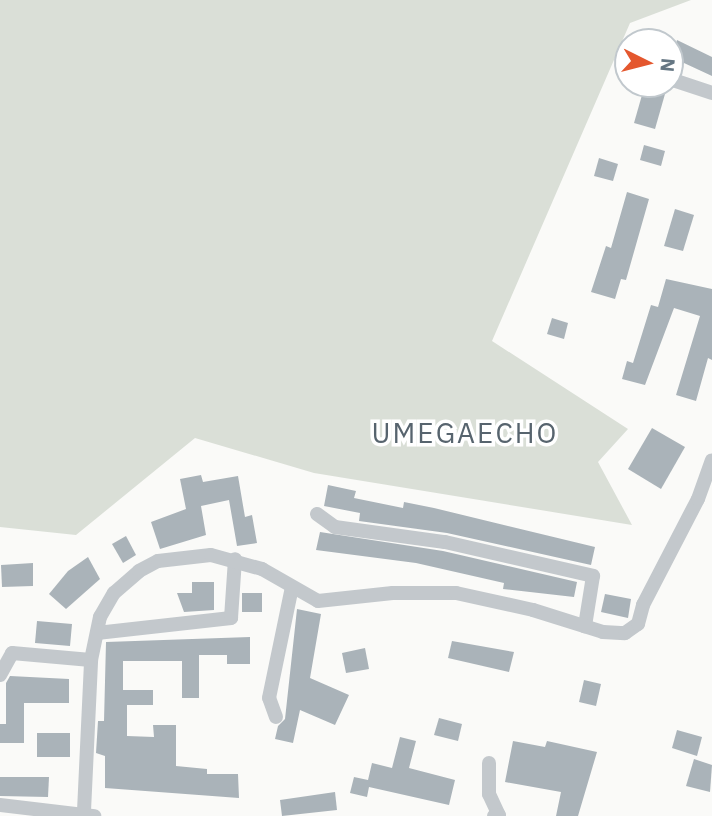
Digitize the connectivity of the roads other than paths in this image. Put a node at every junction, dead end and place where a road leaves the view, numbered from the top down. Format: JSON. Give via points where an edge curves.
{"nodes":[{"id":1,"x":684,"y":84,"type":"edge"},
{"id":2,"x":712,"y":93,"type":"edge"},
{"id":3,"x":712,"y":460,"type":"edge"},
{"id":4,"x":317,"y":514,"type":"dead end"},
{"id":5,"x":235,"y":559,"type":"junction"},
{"id":6,"x":292,"y":587,"type":"junction"},
{"id":7,"x":585,"y":626,"type":"junction"},
{"id":8,"x":97,"y":633,"type":"junction"},
{"id":9,"x":91,"y":660,"type":"junction"},
{"id":10,"x":0,"y":675,"type":"edge"},
{"id":11,"x":276,"y":717,"type":"dead end"},
{"id":12,"x":489,"y":763,"type":"dead end"},
{"id":13,"x":0,"y":805,"type":"edge"},
{"id":14,"x":89,"y":814,"type":"edge"},
{"id":15,"x":494,"y":816,"type":"edge"}],
"edges":[{"from":1,"to":2,"type":"street"},
{"from":3,"to":7,"type":"street","via":[[638,624],[625,633]]},
{"from":4,"to":7,"type":"street","via":[[335,527],[445,542],[593,576]]},
{"from":5,"to":6,"type":"street"},
{"from":5,"to":8,"type":"street","via":[[190,554],[159,561],[114,593]]},
{"from":5,"to":8,"type":"street","via":[[231,618]]},
{"from":6,"to":7,"type":"street","via":[[318,601],[393,593],[456,593]]},
{"from":6,"to":11,"type":"street","via":[[269,698]]},
{"from":8,"to":9,"type":"street"},
{"from":9,"to":10,"type":"street","via":[[12,653]]},
{"from":9,"to":14,"type":"street"},
{"from":12,"to":15,"type":"street","via":[[489,794],[499,815]]},
{"from":13,"to":14,"type":"street"}]}
